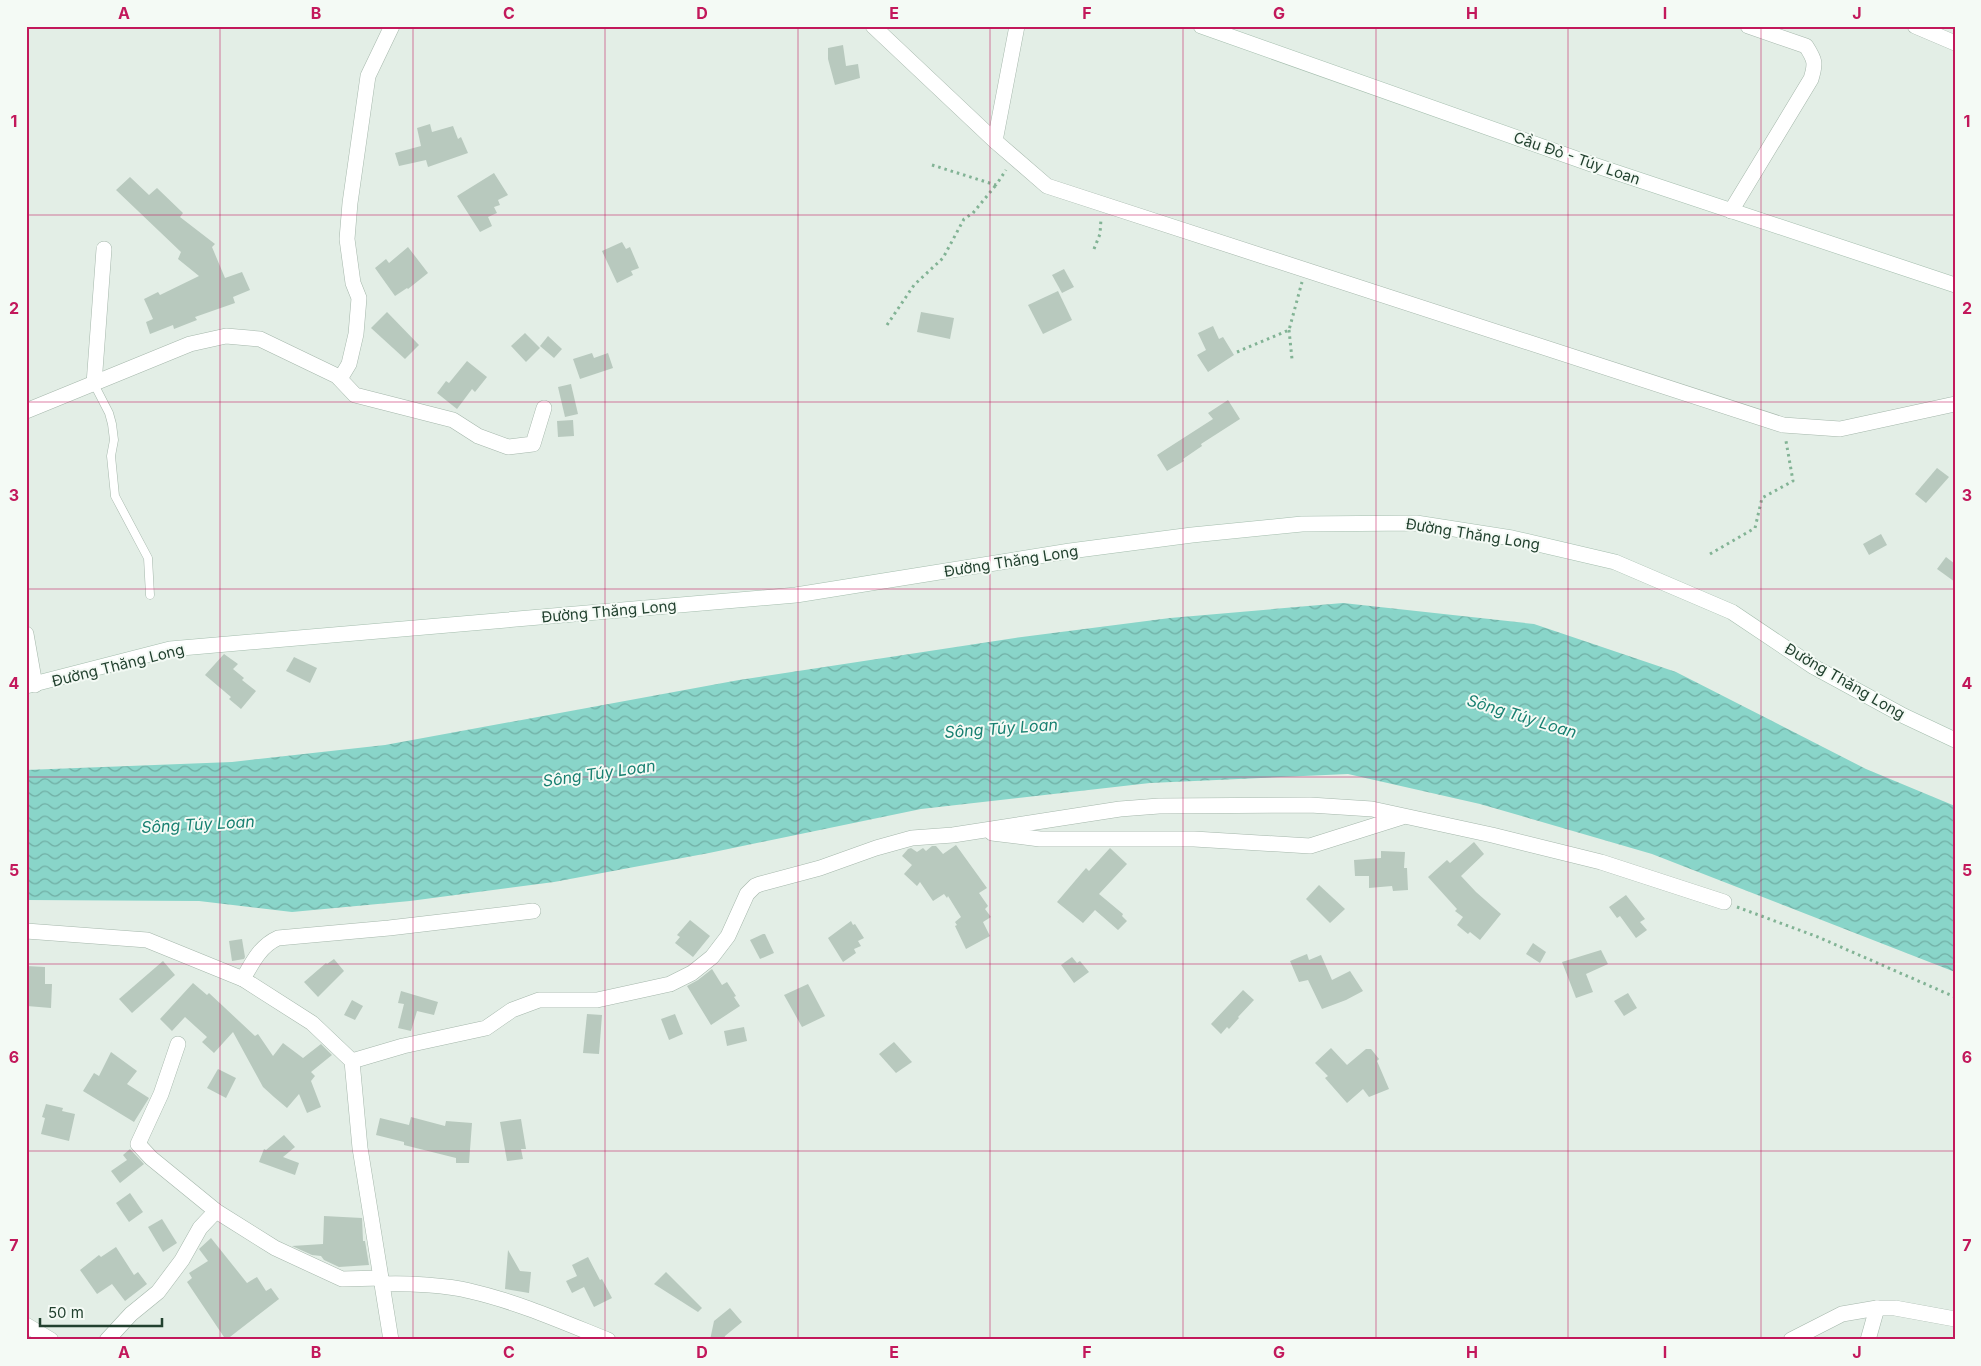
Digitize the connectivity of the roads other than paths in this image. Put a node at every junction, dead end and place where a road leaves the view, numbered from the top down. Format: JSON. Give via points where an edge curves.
{"nodes":[{"id":1,"x":392,"y":26,"type":"edge"},
{"id":2,"x":873,"y":26,"type":"edge"},
{"id":3,"x":1017,"y":26,"type":"edge"},
{"id":4,"x":1201,"y":26,"type":"edge"},
{"id":5,"x":1748,"y":26,"type":"edge"},
{"id":6,"x":1915,"y":26,"type":"edge"},
{"id":7,"x":1217,"y":29,"type":"edge"},
{"id":8,"x":1955,"y":44,"type":"edge"},
{"id":9,"x":995,"y":140,"type":"junction"},
{"id":10,"x":1731,"y":210,"type":"junction"},
{"id":11,"x":104,"y":249,"type":"dead end"},
{"id":12,"x":1955,"y":285,"type":"edge"},
{"id":13,"x":340,"y":379,"type":"junction"},
{"id":14,"x":94,"y":384,"type":"junction"},
{"id":15,"x":1955,"y":404,"type":"edge"},
{"id":16,"x":544,"y":408,"type":"dead end"},
{"id":17,"x":26,"y":411,"type":"edge"},
{"id":18,"x":150,"y":595,"type":"dead end"},
{"id":19,"x":26,"y":634,"type":"edge"},
{"id":20,"x":30,"y":686,"type":"edge"},
{"id":21,"x":1955,"y":740,"type":"edge"},
{"id":22,"x":1406,"y":816,"type":"junction"},
{"id":23,"x":981,"y":831,"type":"junction"},
{"id":24,"x":1724,"y":902,"type":"road end"},
{"id":25,"x":533,"y":911,"type":"dead end"},
{"id":26,"x":26,"y":931,"type":"edge"},
{"id":27,"x":243,"y":979,"type":"junction"},
{"id":28,"x":178,"y":1044,"type":"dead end"},
{"id":29,"x":352,"y":1061,"type":"junction"},
{"id":30,"x":216,"y":1211,"type":"junction"},
{"id":31,"x":382,"y":1281,"type":"junction"},
{"id":32,"x":1877,"y":1308,"type":"junction"},
{"id":33,"x":1955,"y":1318,"type":"edge"},
{"id":34,"x":26,"y":1325,"type":"edge"},
{"id":35,"x":51,"y":1340,"type":"edge"},
{"id":36,"x":107,"y":1340,"type":"edge"},
{"id":37,"x":391,"y":1340,"type":"edge"},
{"id":38,"x":608,"y":1340,"type":"edge"},
{"id":39,"x":1791,"y":1340,"type":"edge"},
{"id":40,"x":1868,"y":1340,"type":"edge"}],
"edges":[{"from":1,"to":13,"type":"street","via":[[368,76],[347,239],[353,283],[359,298],[356,334],[349,364]]},
{"from":2,"to":9,"type":"street"},
{"from":3,"to":9,"type":"street"},
{"from":4,"to":7,"type":"street","name":"Cầu Đỏ - Túy Loan"},
{"from":5,"to":10,"type":"street","via":[[1806,46],[1815,66],[1811,79]]},
{"from":6,"to":8,"type":"street"},
{"from":7,"to":10,"type":"street","name":"Cầu Đỏ - Túy Loan","via":[[1582,161]]},
{"from":9,"to":15,"type":"street","via":[[1047,186],[1783,425],[1840,429]]},
{"from":10,"to":12,"type":"street","name":"Cầu Đỏ - Túy Loan"},
{"from":11,"to":14,"type":"street"},
{"from":13,"to":14,"type":"street","via":[[260,339],[226,336],[190,344]]},
{"from":13,"to":16,"type":"street","via":[[355,395],[453,420],[478,436],[508,447],[533,444]]},
{"from":14,"to":17,"type":"street"},
{"from":14,"to":18,"type":"lane","via":[[112,424],[115,496],[148,558]]},
{"from":19,"to":20,"type":"street"},
{"from":20,"to":21,"type":"street","name":"Đường Thăng Long","via":[[170,649],[796,595],[1192,535],[1302,524],[1416,523],[1512,538],[1615,562],[1732,612],[1814,667]]},
{"from":22,"to":23,"type":"street","via":[[1334,806],[1184,804],[1120,809]]},
{"from":22,"to":23,"type":"street","via":[[1310,846],[1194,839],[1040,839]]},
{"from":22,"to":24,"type":"street","via":[[1601,862]]},
{"from":23,"to":29,"type":"street","via":[[901,841],[755,886],[747,894],[728,936],[716,952],[692,973],[670,984],[596,1000],[540,1000],[512,1010],[486,1028]]},
{"from":25,"to":27,"type":"street","via":[[278,938],[267,943]]},
{"from":26,"to":27,"type":"street","via":[[146,940]]},
{"from":27,"to":29,"type":"street","via":[[312,1023]]},
{"from":28,"to":30,"type":"street","via":[[161,1094],[138,1144]]},
{"from":29,"to":31,"type":"street","via":[[360,1148]]},
{"from":30,"to":31,"type":"street","via":[[275,1248],[342,1280]]},
{"from":30,"to":36,"type":"street","via":[[200,1228],[182,1260],[158,1292]]},
{"from":31,"to":37,"type":"street"},
{"from":31,"to":38,"type":"street","via":[[469,1290],[528,1308]]},
{"from":32,"to":33,"type":"street"},
{"from":32,"to":39,"type":"street","via":[[1842,1314]]},
{"from":32,"to":40,"type":"street"},
{"from":34,"to":35,"type":"street"}]}
